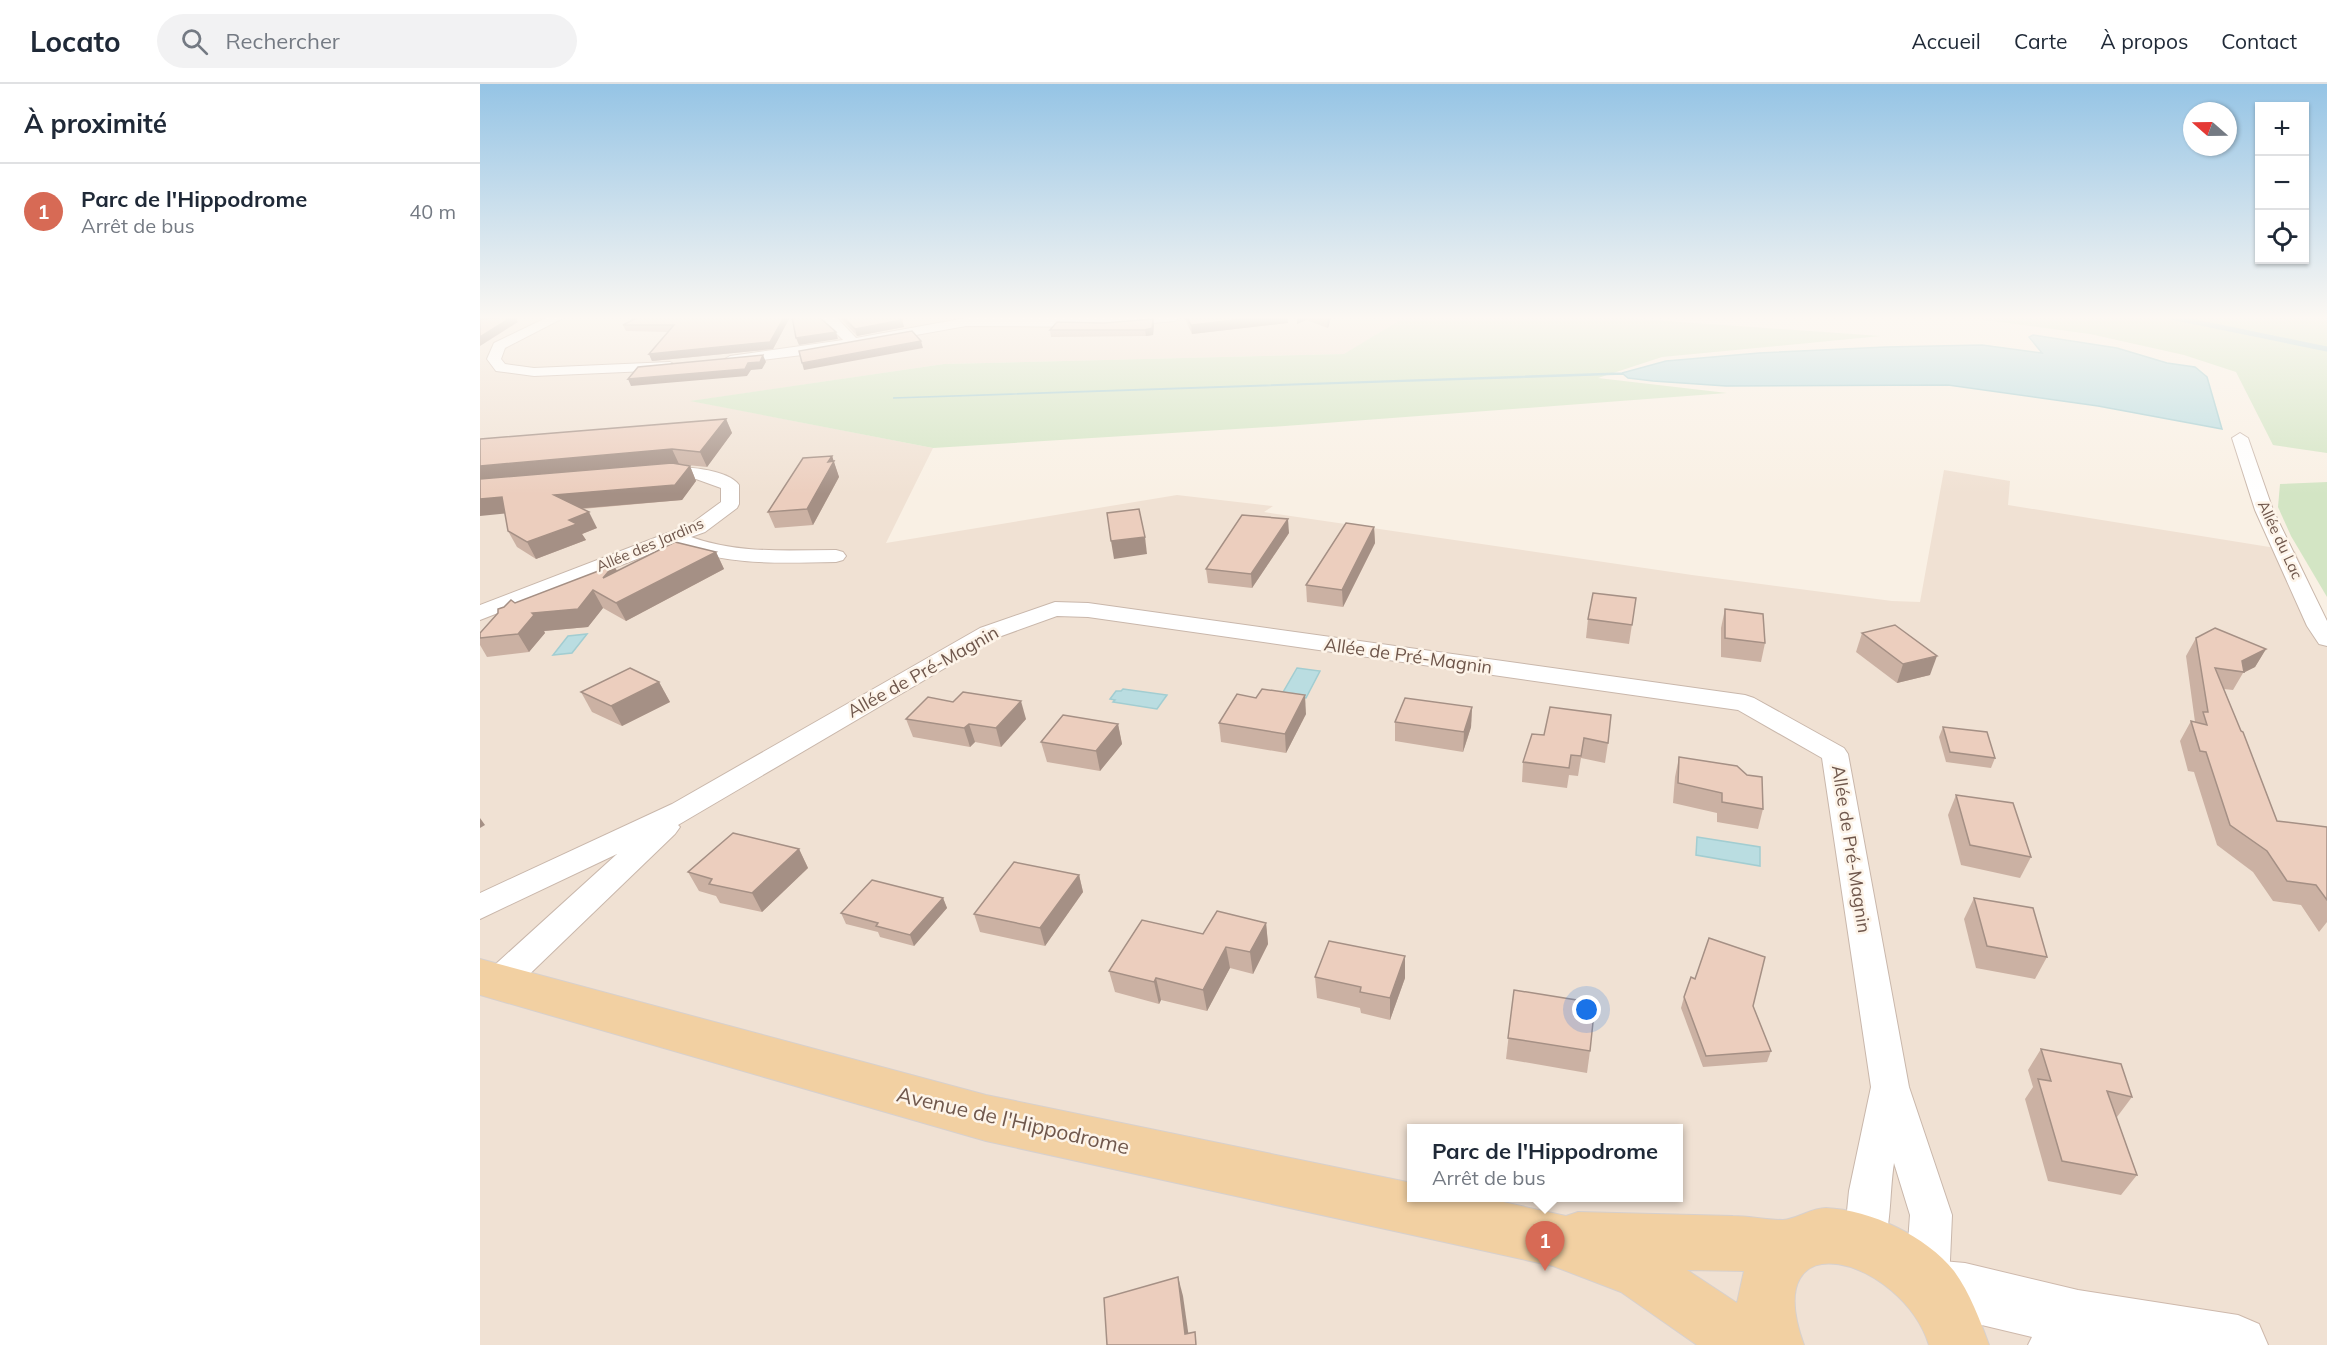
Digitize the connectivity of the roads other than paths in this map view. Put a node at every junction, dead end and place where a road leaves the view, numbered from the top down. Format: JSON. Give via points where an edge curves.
{"nodes":[{"id":1,"x":2240,"y":438,"type":"dead end"},
{"id":2,"x":638,"y":473,"type":"edge"},
{"id":3,"x":674,"y":538,"type":"junction"},
{"id":4,"x":836,"y":556,"type":"dead end"},
{"id":5,"x":480,"y":613,"type":"edge"},
{"id":6,"x":2327,"y":639,"type":"edge"},
{"id":7,"x":682,"y":811,"type":"junction"},
{"id":8,"x":480,"y":907,"type":"edge"},
{"id":9,"x":490,"y":979,"type":"edge"},
{"id":10,"x":1890,"y":1087,"type":"junction"},
{"id":11,"x":1552,"y":1239,"type":"junction"},
{"id":12,"x":1865,"y":1241,"type":"junction"},
{"id":13,"x":1790,"y":1248,"type":"junction"},
{"id":14,"x":1929,"y":1286,"type":"junction"},
{"id":15,"x":2068,"y":1332,"type":"edge"},
{"id":16,"x":1748,"y":1345,"type":"edge"},
{"id":17,"x":1774,"y":1345,"type":"edge"},
{"id":18,"x":1959,"y":1345,"type":"edge"},
{"id":19,"x":2238,"y":1345,"type":"edge"}],
"edges":[{"from":1,"to":6,"type":"street","name":"Allée du Lac","via":[[2264,510]]},
{"from":2,"to":3,"type":"street","name":"Allée des Jardins","via":[[679,471],[709,475],[730,485],[730,504],[698,528]]},
{"from":3,"to":4,"type":"street","via":[[706,550],[749,557]]},
{"from":3,"to":5,"type":"street","name":"Allée des Jardins"},
{"from":7,"to":8,"type":"street","name":"Allée de Pré-Magnin"},
{"from":7,"to":9,"type":"street","name":"Allée de Pré-Magnin"},
{"from":7,"to":10,"type":"street","name":"Allée de Pré-Magnin","via":[[988,633],[1054,609],[1088,610],[1745,703],[1835,754]]},
{"from":9,"to":11,"type":"main road","name":"Avenue de l'Hippodrome","via":[[986,1118]]},
{"from":10,"to":12,"type":"street","name":"Allée de Pré-Magnin","via":[[1869,1191]]},
{"from":10,"to":14,"type":"street","name":"Allée de Pré-Magnin","via":[[1931,1215]]},
{"from":11,"to":13,"type":"main road","name":"Avenue de l'Hippodrome"},
{"from":11,"to":16,"type":"main road","name":"Avenue de l'Hippodrome","via":[[1639,1272]]},
{"from":12,"to":13,"type":"main road","via":[[1820,1236]]},
{"from":12,"to":14,"type":"main road","via":[[1908,1265]]},
{"from":13,"to":17,"type":"main road","via":[[1775,1264],[1766,1287],[1765,1314]]},
{"from":14,"to":15,"type":"street","via":[[1965,1292]]},
{"from":14,"to":18,"type":"main road","via":[[1952,1320]]},
{"from":15,"to":19,"type":"street"}]}
